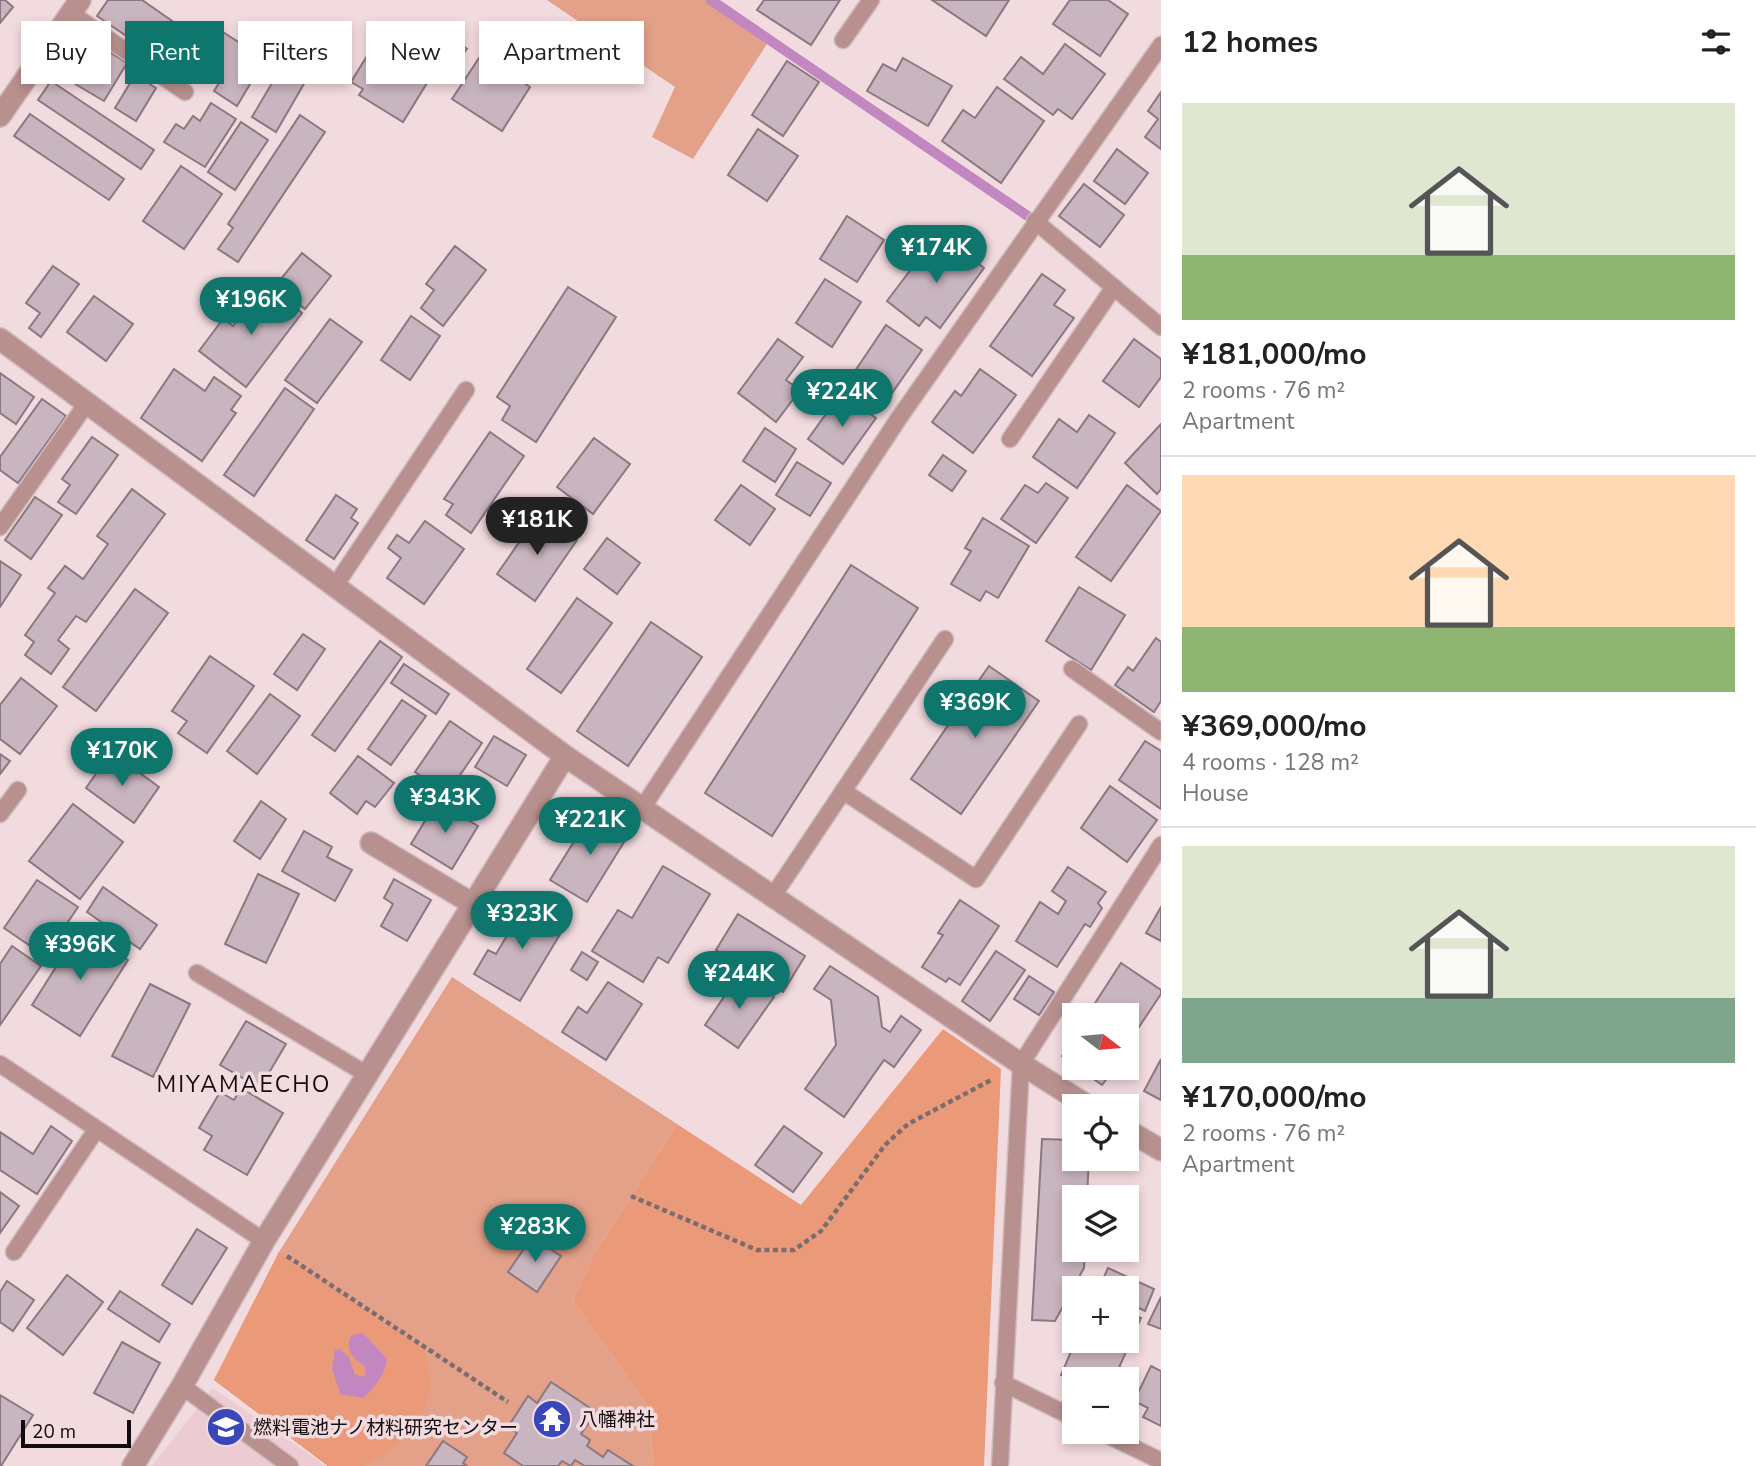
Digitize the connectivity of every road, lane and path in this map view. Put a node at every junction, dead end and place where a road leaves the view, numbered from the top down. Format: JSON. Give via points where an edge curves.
{"nodes":[{"id":1,"x":871,"y":0,"type":"edge"},
{"id":2,"x":76,"y":6,"type":"edge"},
{"id":3,"x":844,"y":40,"type":"dead end"},
{"id":4,"x":1161,"y":45,"type":"edge"},
{"id":5,"x":185,"y":92,"type":"dead end"},
{"id":6,"x":0,"y":116,"type":"edge"},
{"id":7,"x":1035,"y":222,"type":"junction"},
{"id":8,"x":1114,"y":287,"type":"junction"},
{"id":9,"x":1161,"y":327,"type":"edge"},
{"id":10,"x":0,"y":339,"type":"edge"},
{"id":11,"x":838,"y":372,"type":"dead end"},
{"id":12,"x":466,"y":390,"type":"dead end"},
{"id":13,"x":87,"y":403,"type":"junction"},
{"id":14,"x":899,"y":418,"type":"junction"},
{"id":15,"x":1010,"y":439,"type":"dead end"},
{"id":16,"x":0,"y":527,"type":"edge"},
{"id":17,"x":335,"y":586,"type":"junction"},
{"id":18,"x":945,"y":639,"type":"dead end"},
{"id":19,"x":1072,"y":670,"type":"dead end"},
{"id":20,"x":1079,"y":724,"type":"dead end"},
{"id":21,"x":1161,"y":732,"type":"edge"},
{"id":22,"x":565,"y":756,"type":"junction"},
{"id":23,"x":18,"y":790,"type":"dead end"},
{"id":24,"x":843,"y":791,"type":"junction"},
{"id":25,"x":643,"y":807,"type":"junction"},
{"id":26,"x":0,"y":814,"type":"edge"},
{"id":27,"x":372,"y":843,"type":"dead end"},
{"id":28,"x":1161,"y":845,"type":"edge"},
{"id":29,"x":773,"y":896,"type":"junction"},
{"id":30,"x":473,"y":904,"type":"junction"},
{"id":31,"x":197,"y":973,"type":"dead end"},
{"id":32,"x":1021,"y":1064,"type":"junction"},
{"id":33,"x":0,"y":1065,"type":"edge"},
{"id":34,"x":368,"y":1075,"type":"junction"},
{"id":35,"x":1069,"y":1094,"type":"edge"},
{"id":36,"x":96,"y":1130,"type":"junction"},
{"id":37,"x":1139,"y":1137,"type":"edge"},
{"id":38,"x":1161,"y":1150,"type":"edge"},
{"id":39,"x":631,"y":1196,"type":"dead end"},
{"id":40,"x":264,"y":1241,"type":"junction"},
{"id":41,"x":14,"y":1252,"type":"dead end"},
{"id":42,"x":1003,"y":1383,"type":"junction"},
{"id":43,"x":182,"y":1386,"type":"junction"},
{"id":44,"x":508,"y":1402,"type":"dead end"},
{"id":45,"x":1062,"y":1412,"type":"edge"},
{"id":46,"x":1126,"y":1444,"type":"edge"},
{"id":47,"x":1161,"y":1461,"type":"edge"},
{"id":48,"x":133,"y":1466,"type":"edge"},
{"id":49,"x":290,"y":1466,"type":"edge"},
{"id":50,"x":1000,"y":1466,"type":"edge"}],
"edges":[{"from":1,"to":3,"type":"lane"},
{"from":2,"to":5,"type":"lane"},
{"from":2,"to":6,"type":"street"},
{"from":4,"to":7,"type":"lane"},
{"from":7,"to":8,"type":"lane"},
{"from":7,"to":14,"type":"lane"},
{"from":8,"to":9,"type":"lane"},
{"from":8,"to":15,"type":"lane"},
{"from":10,"to":13,"type":"street"},
{"from":11,"to":14,"type":"path"},
{"from":12,"to":17,"type":"lane"},
{"from":13,"to":16,"type":"lane"},
{"from":13,"to":17,"type":"street"},
{"from":14,"to":25,"type":"lane"},
{"from":17,"to":22,"type":"street"},
{"from":18,"to":24,"type":"lane"},
{"from":19,"to":21,"type":"lane"},
{"from":20,"to":24,"type":"lane","via":[[975,879]]},
{"from":22,"to":25,"type":"street"},
{"from":22,"to":30,"type":"street"},
{"from":23,"to":26,"type":"lane"},
{"from":24,"to":29,"type":"lane"},
{"from":25,"to":29,"type":"street"},
{"from":27,"to":30,"type":"street"},
{"from":28,"to":32,"type":"lane"},
{"from":29,"to":32,"type":"street"},
{"from":30,"to":34,"type":"street"},
{"from":31,"to":34,"type":"lane"},
{"from":32,"to":35,"type":"street"},
{"from":32,"to":39,"type":"path","via":[[908,1124],[885,1145],[821,1231],[794,1250],[757,1250]]},
{"from":32,"to":42,"type":"lane"},
{"from":33,"to":36,"type":"lane"},
{"from":34,"to":40,"type":"street"},
{"from":36,"to":40,"type":"lane"},
{"from":36,"to":41,"type":"lane"},
{"from":37,"to":38,"type":"street"},
{"from":40,"to":43,"type":"street"},
{"from":40,"to":44,"type":"path"},
{"from":42,"to":45,"type":"lane"},
{"from":42,"to":50,"type":"lane"},
{"from":43,"to":48,"type":"street"},
{"from":43,"to":49,"type":"lane"},
{"from":46,"to":47,"type":"lane"}]}
